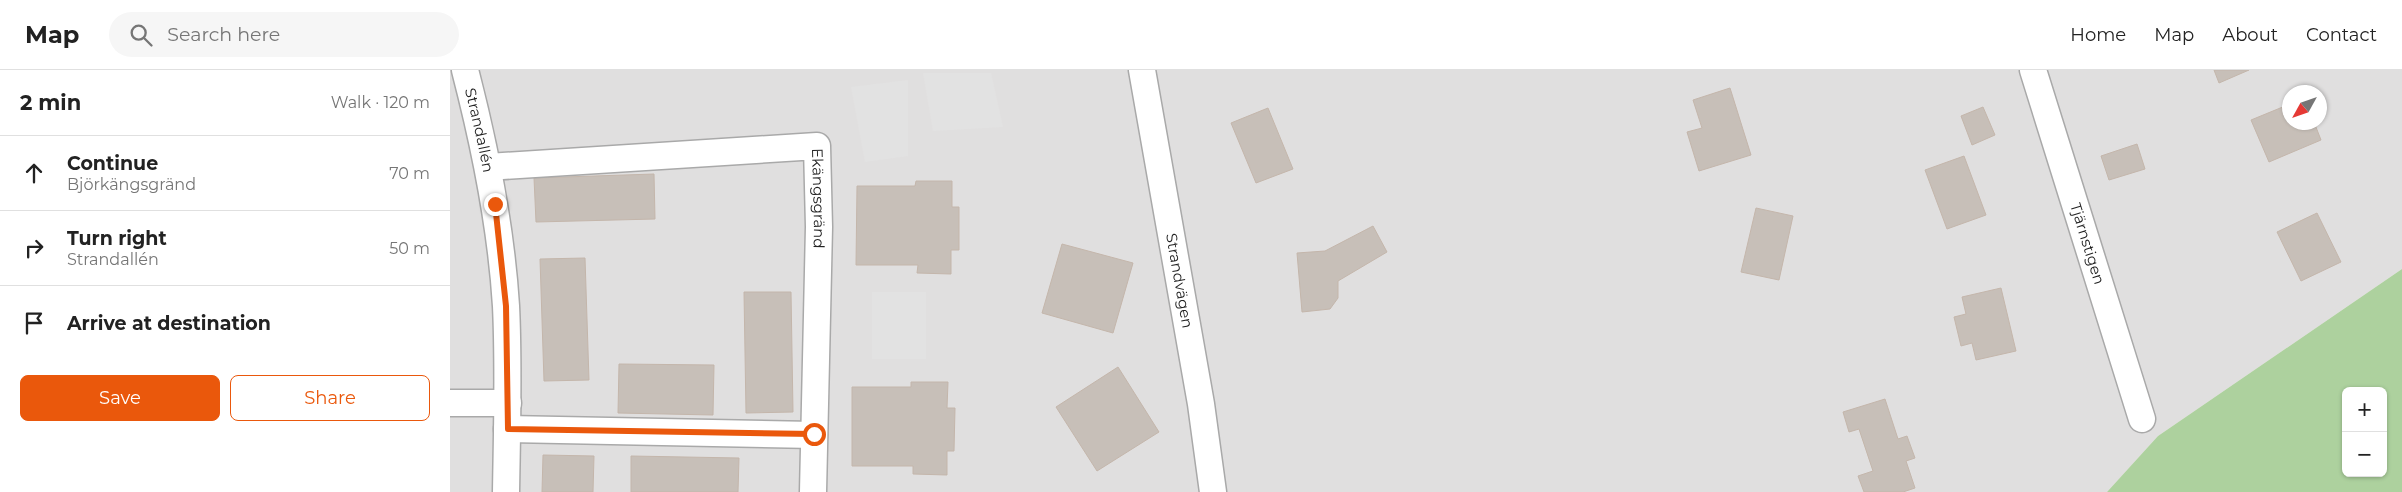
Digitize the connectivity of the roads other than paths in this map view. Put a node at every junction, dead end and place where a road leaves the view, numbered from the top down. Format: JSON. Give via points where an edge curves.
{"nodes":[{"id":1,"x":465,"y":70,"type":"edge"},
{"id":2,"x":1142,"y":70,"type":"edge"},
{"id":3,"x":2033,"y":70,"type":"edge"},
{"id":4,"x":488,"y":167,"type":"junction"},
{"id":5,"x":450,"y":403,"type":"edge"},
{"id":6,"x":508,"y":403,"type":"junction"},
{"id":7,"x":2142,"y":419,"type":"dead end"},
{"id":8,"x":508,"y":429,"type":"junction"},
{"id":9,"x":814,"y":434,"type":"junction"},
{"id":10,"x":506,"y":492,"type":"edge"},
{"id":11,"x":813,"y":492,"type":"edge"},
{"id":12,"x":1213,"y":492,"type":"edge"}],
"edges":[{"from":1,"to":4,"type":"street","name":"Strandallén"},
{"from":2,"to":12,"type":"street","name":"Strandvägen","via":[[1201,404]]},
{"from":3,"to":7,"type":"street","name":"Tjärnstigen"},
{"from":4,"to":6,"type":"street","name":"Strandallén","via":[[506,306]]},
{"from":4,"to":9,"type":"street","name":"Ekängsgränd","via":[[817,146],[819,227]]},
{"from":5,"to":6,"type":"street"},
{"from":6,"to":8,"type":"street","name":"Strandallén"},
{"from":8,"to":9,"type":"street"},
{"from":8,"to":10,"type":"street","name":"Strandallén"},
{"from":9,"to":11,"type":"street","name":"Ekängsgränd"}]}
